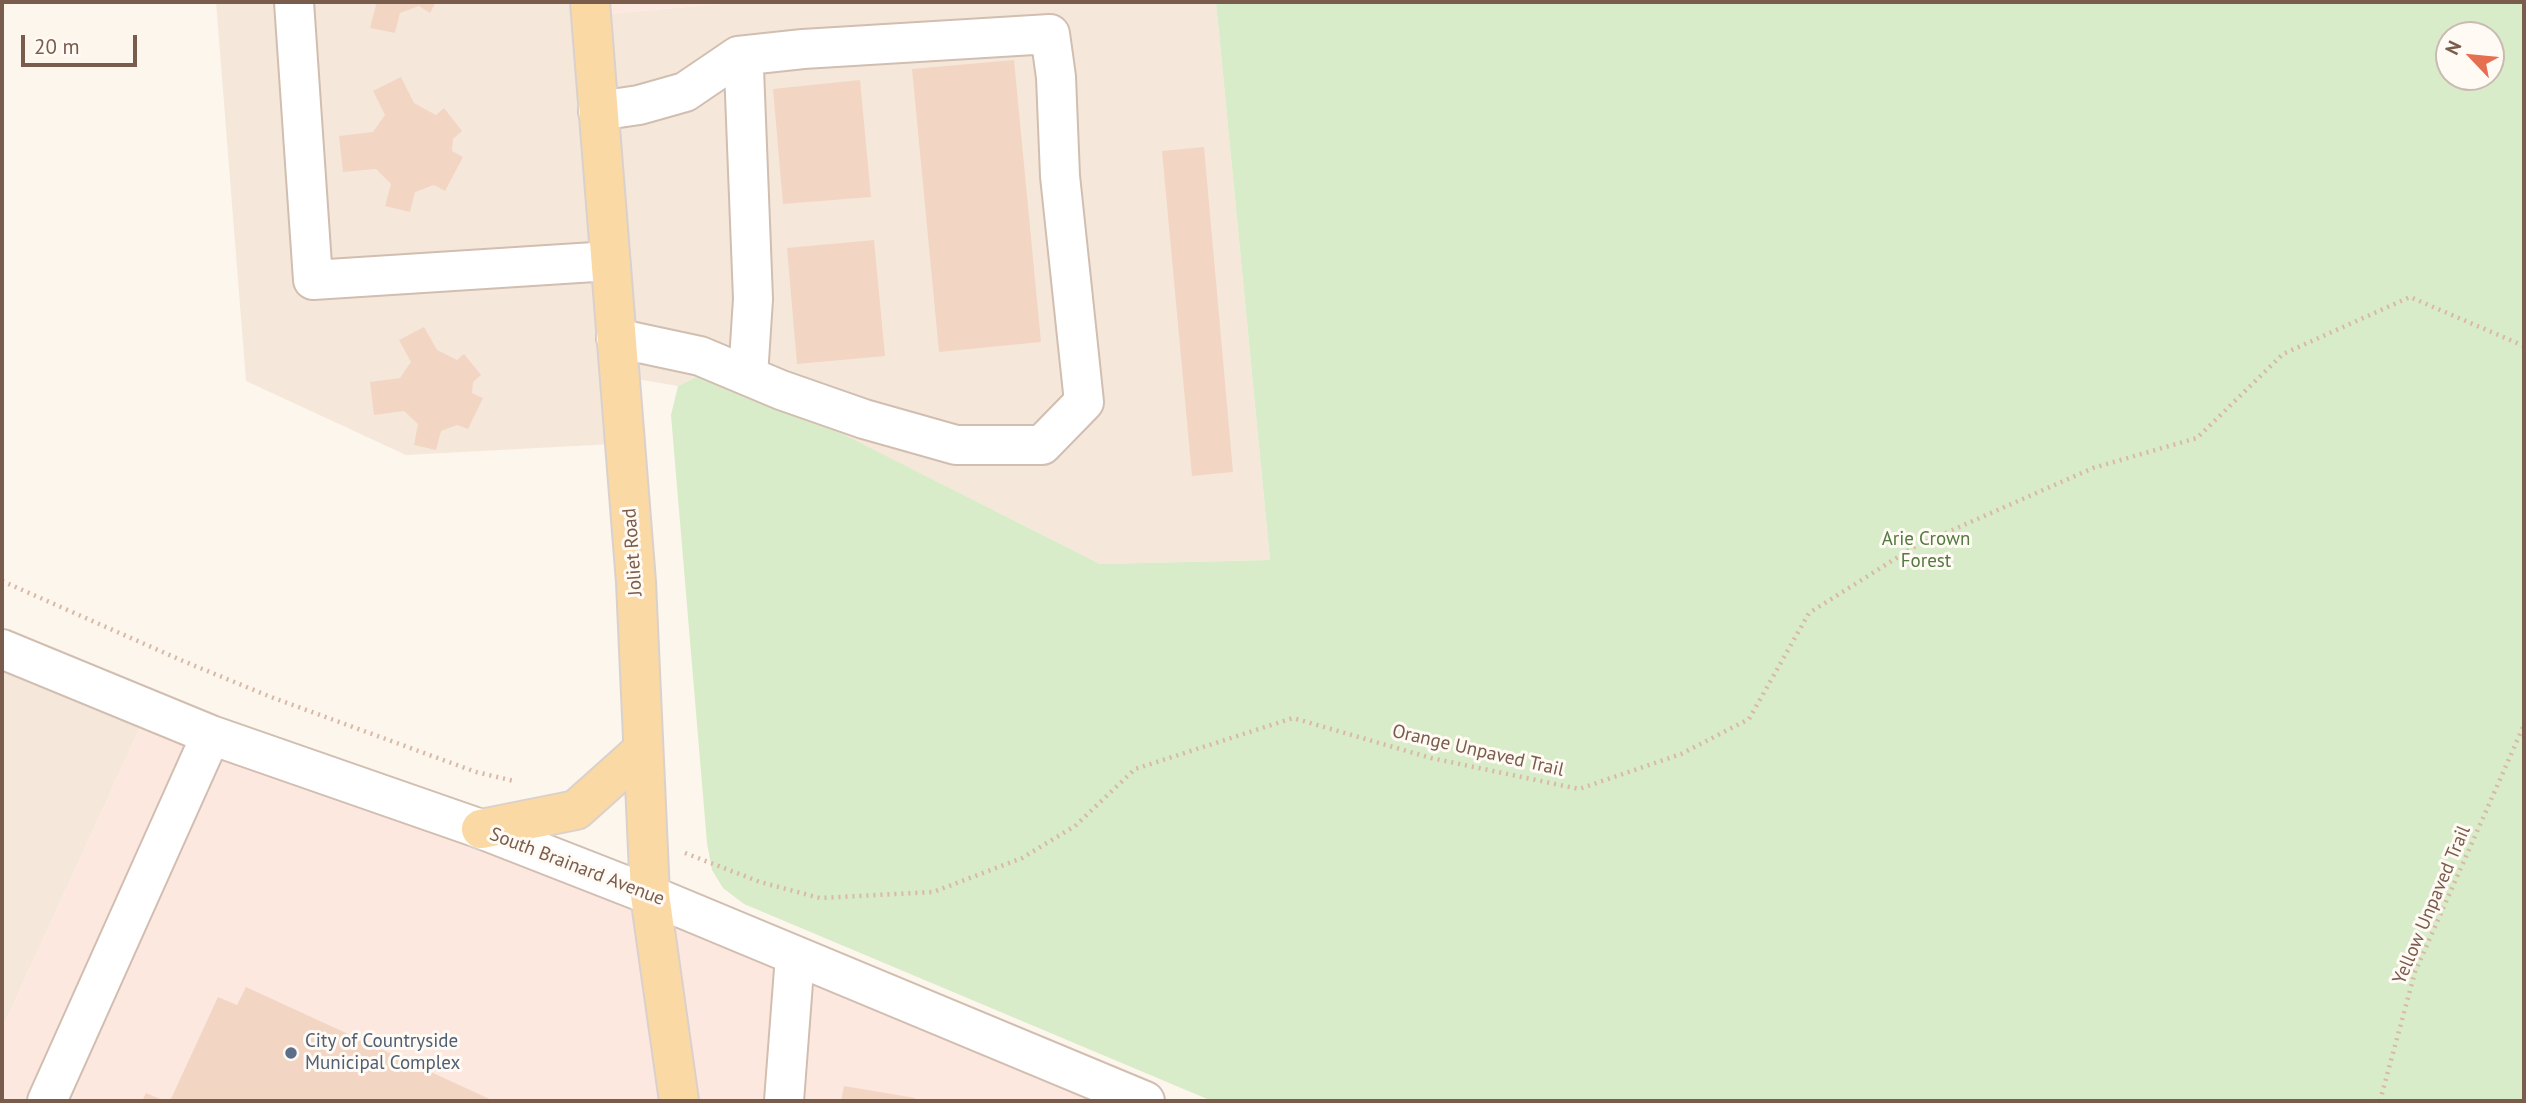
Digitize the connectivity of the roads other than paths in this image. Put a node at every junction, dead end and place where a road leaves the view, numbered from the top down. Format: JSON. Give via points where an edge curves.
{"nodes":[{"id":1,"x":294,"y":2,"type":"edge"},
{"id":2,"x":590,"y":2,"type":"edge"},
{"id":3,"x":738,"y":56,"type":"junction"},
{"id":4,"x":598,"y":111,"type":"junction"},
{"id":5,"x":610,"y":261,"type":"junction"},
{"id":6,"x":616,"y":338,"type":"junction"},
{"id":7,"x":744,"y":375,"type":"junction"},
{"id":8,"x":2,"y":649,"type":"edge"},
{"id":9,"x":211,"y":735,"type":"junction"},
{"id":10,"x":643,"y":750,"type":"junction"},
{"id":11,"x":481,"y":829,"type":"junction"},
{"id":12,"x":650,"y":895,"type":"junction"},
{"id":13,"x":795,"y":956,"type":"junction"},
{"id":14,"x":47,"y":1101,"type":"edge"},
{"id":15,"x":679,"y":1101,"type":"edge"},
{"id":16,"x":784,"y":1101,"type":"edge"},
{"id":17,"x":1145,"y":1101,"type":"edge"}],
"edges":[{"from":1,"to":5,"type":"street","via":[[313,281]]},
{"from":2,"to":4,"type":"main road","name":"Joliet Road"},
{"from":3,"to":4,"type":"street","via":[[685,92]]},
{"from":3,"to":7,"type":"street","via":[[744,69],[753,299]]},
{"from":3,"to":7,"type":"street","via":[[1050,34],[1084,401],[1042,445],[956,445],[864,419]]},
{"from":4,"to":5,"type":"main road","name":"Joliet Road"},
{"from":5,"to":6,"type":"main road","name":"Joliet Road"},
{"from":6,"to":7,"type":"street","via":[[701,356]]},
{"from":6,"to":10,"type":"main road","name":"Joliet Road","via":[[636,582]]},
{"from":8,"to":9,"type":"street","name":"South Brainard Avenue"},
{"from":9,"to":11,"type":"street","name":"South Brainard Avenue"},
{"from":9,"to":14,"type":"street"},
{"from":10,"to":11,"type":"main road","via":[[576,810]]},
{"from":10,"to":12,"type":"main road","name":"Joliet Road"},
{"from":11,"to":12,"type":"street","name":"South Brainard Avenue"},
{"from":12,"to":13,"type":"street","name":"South Brainard Avenue"},
{"from":12,"to":15,"type":"main road","name":"Joliet Road"},
{"from":13,"to":16,"type":"street"},
{"from":13,"to":17,"type":"street","name":"South Brainard Avenue"}]}
